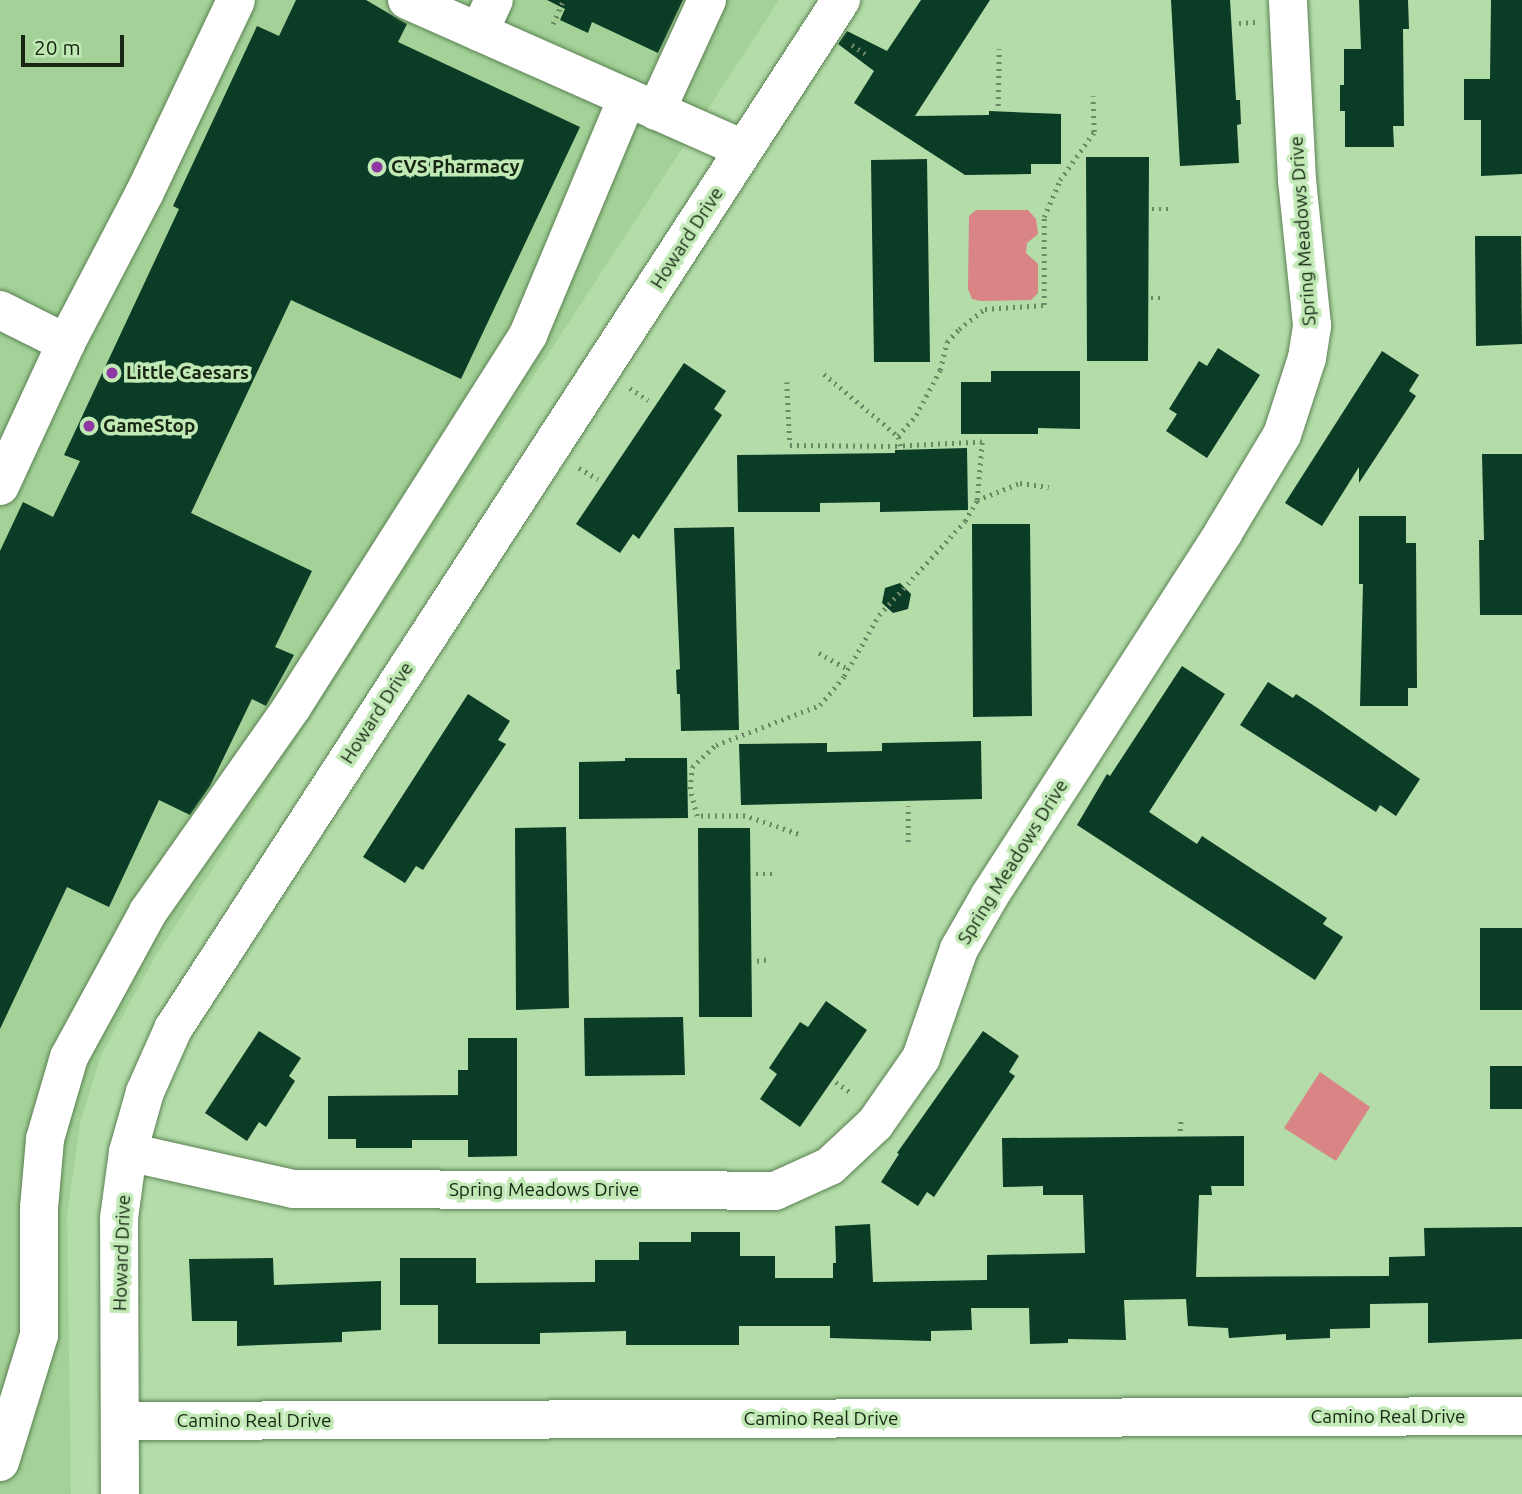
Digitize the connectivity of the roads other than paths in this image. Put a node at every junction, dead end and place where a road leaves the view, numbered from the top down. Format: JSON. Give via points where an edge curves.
{"nodes":[{"id":1,"x":236,"y":0,"type":"edge"},
{"id":2,"x":407,"y":0,"type":"edge"},
{"id":3,"x":706,"y":0,"type":"edge"},
{"id":4,"x":841,"y":0,"type":"edge"},
{"id":5,"x":1288,"y":0,"type":"edge"},
{"id":6,"x":487,"y":16,"type":"edge"},
{"id":7,"x":642,"y":104,"type":"junction"},
{"id":8,"x":744,"y":149,"type":"junction"},
{"id":9,"x":0,"y":310,"type":"edge"},
{"id":10,"x":66,"y":343,"type":"junction"},
{"id":11,"x":0,"y":486,"type":"edge"},
{"id":12,"x":128,"y":1152,"type":"junction"},
{"id":13,"x":1522,"y":1416,"type":"edge"},
{"id":14,"x":120,"y":1421,"type":"junction"},
{"id":15,"x":0,"y":1462,"type":"edge"},
{"id":16,"x":120,"y":1494,"type":"edge"}],
"edges":[{"from":1,"to":10,"type":"street","via":[[145,192]]},
{"from":2,"to":6,"type":"street"},
{"from":3,"to":7,"type":"street"},
{"from":4,"to":8,"type":"street","name":"Howard Drive"},
{"from":5,"to":12,"type":"street","name":"Spring Meadows Drive","via":[[1297,180],[1312,325],[1307,358],[1282,435],[990,895],[959,949],[921,1058],[875,1124],[830,1166],[775,1191],[293,1189]]},
{"from":6,"to":7,"type":"street"},
{"from":7,"to":8,"type":"street"},
{"from":7,"to":15,"type":"street","via":[[528,335],[292,707],[148,912],[69,1057],[45,1139],[39,1208],[39,1335]]},
{"from":8,"to":12,"type":"street","name":"Howard Drive","via":[[195,992],[145,1092]]},
{"from":9,"to":10,"type":"street"},
{"from":10,"to":11,"type":"street"},
{"from":12,"to":14,"type":"street","name":"Howard Drive","via":[[119,1218]]},
{"from":13,"to":14,"type":"street","name":"Camino Real Drive"},
{"from":14,"to":16,"type":"street","name":"Howard Drive"}]}
